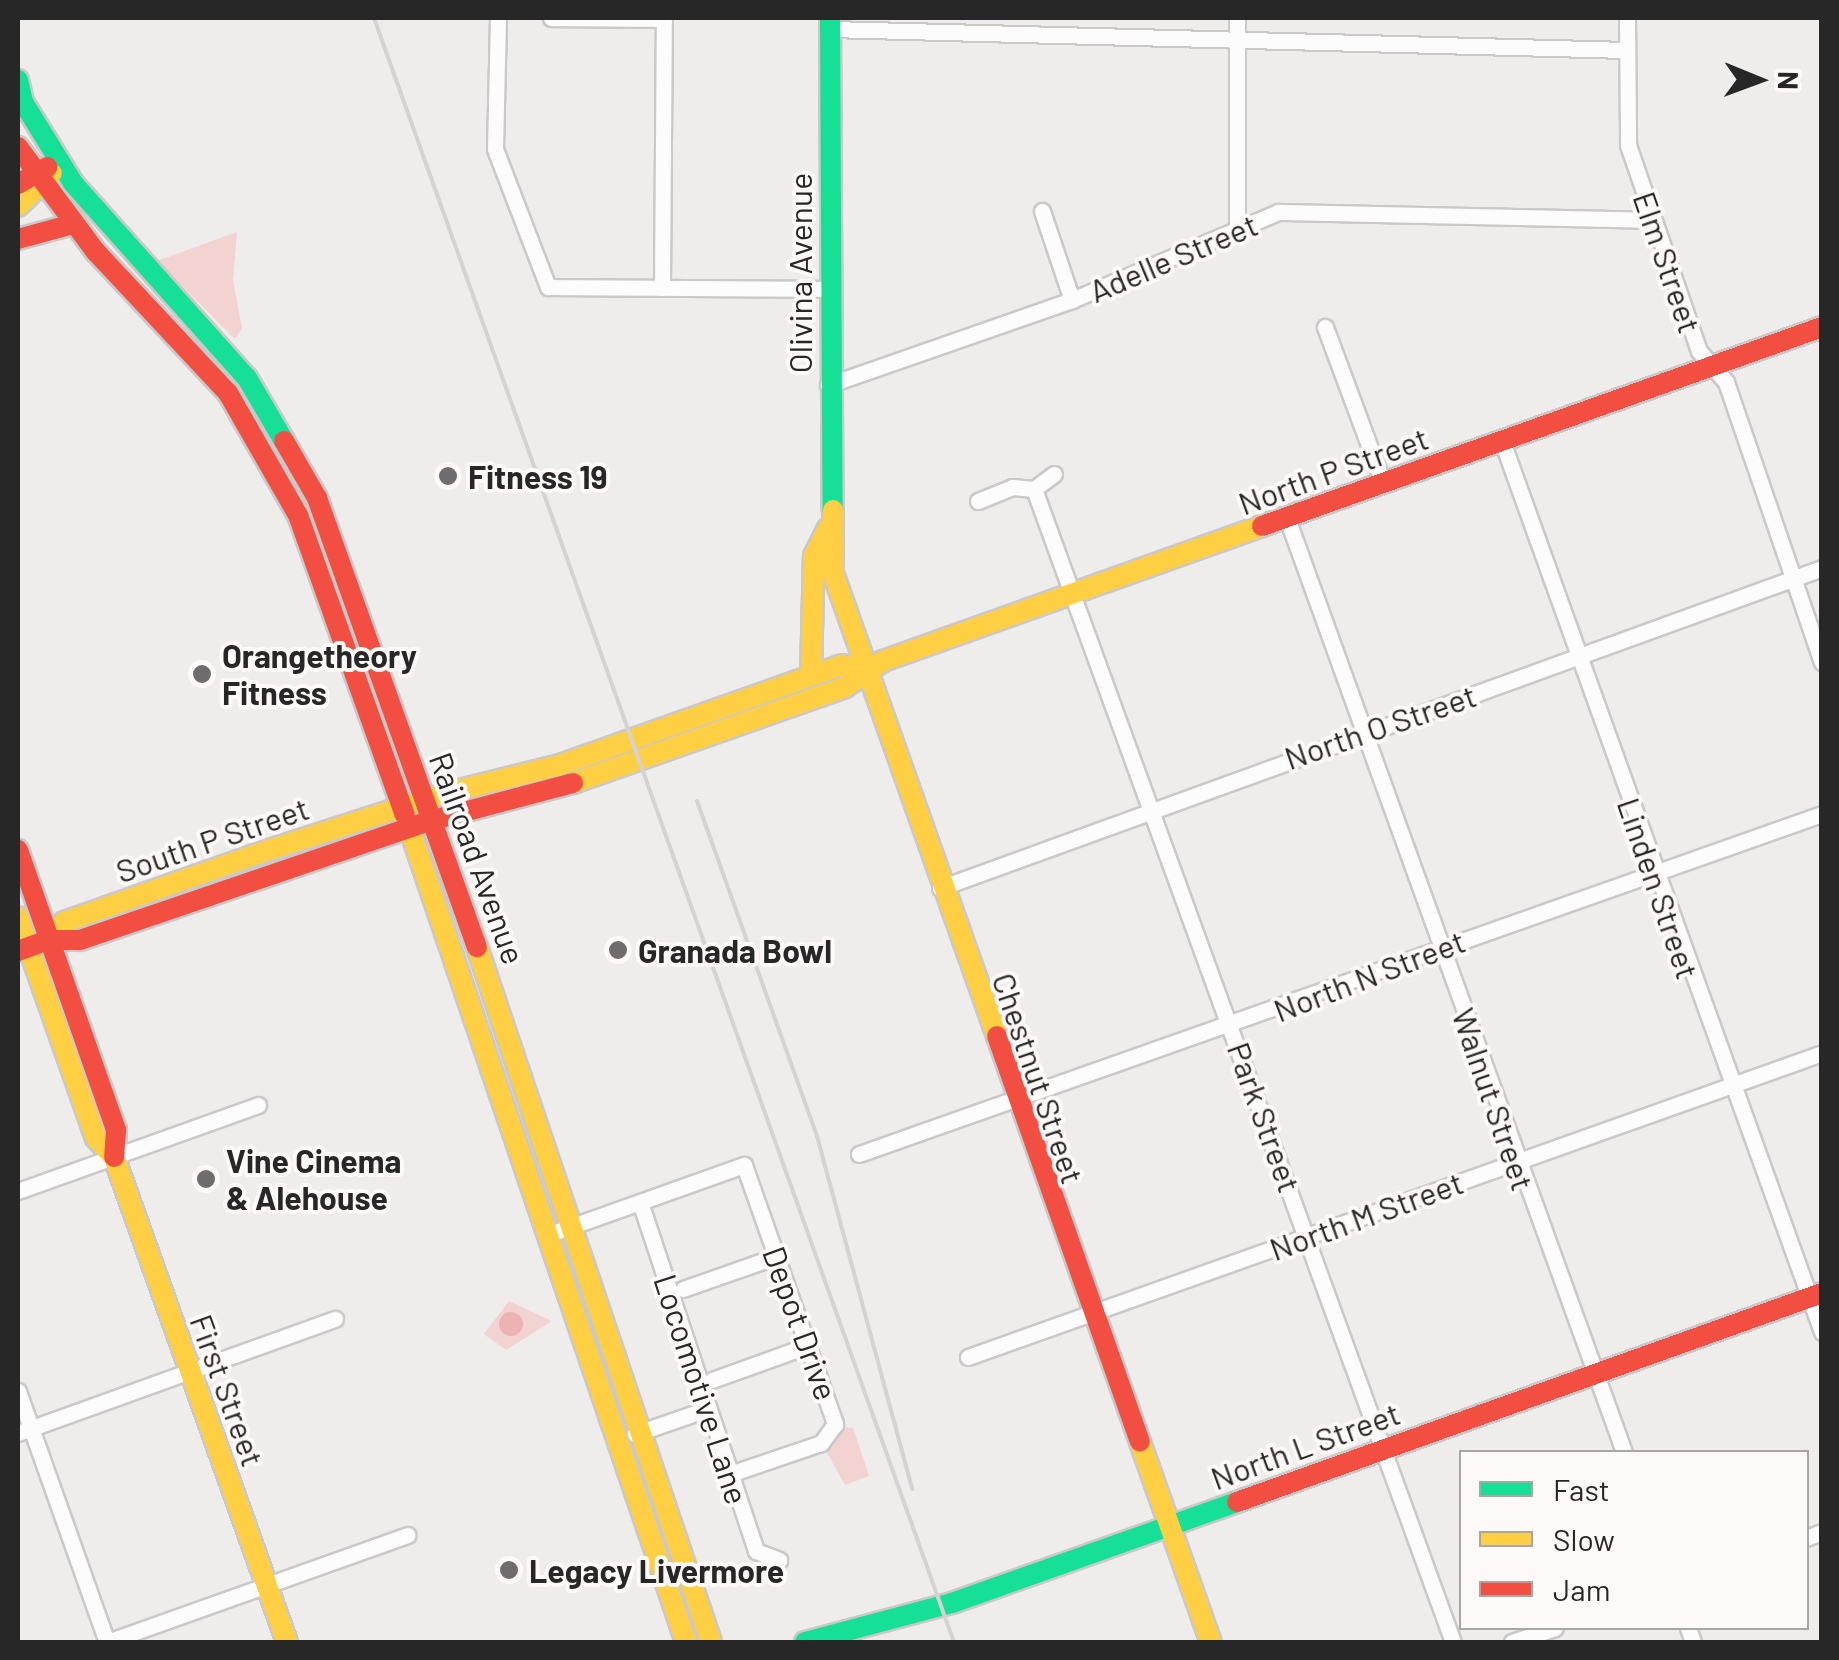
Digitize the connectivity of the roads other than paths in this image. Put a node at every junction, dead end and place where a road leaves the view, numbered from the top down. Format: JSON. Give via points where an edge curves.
{"nodes":[{"id":1,"x":498,"y":18,"type":"edge"},
{"id":2,"x":550,"y":18,"type":"edge"},
{"id":3,"x":664,"y":18,"type":"edge"},
{"id":4,"x":1237,"y":18,"type":"edge"},
{"id":5,"x":1627,"y":18,"type":"edge"},
{"id":6,"x":830,"y":23,"type":"edge"},
{"id":7,"x":1237,"y":39,"type":"junction"},
{"id":8,"x":1627,"y":50,"type":"junction"},
{"id":9,"x":18,"y":80,"type":"edge"},
{"id":10,"x":18,"y":147,"type":"edge"},
{"id":11,"x":59,"y":164,"type":"junction"},
{"id":12,"x":31,"y":181,"type":"edge"},
{"id":13,"x":18,"y":206,"type":"edge"},
{"id":14,"x":1042,"y":211,"type":"dead end"},
{"id":15,"x":1652,"y":220,"type":"junction"},
{"id":16,"x":73,"y":224,"type":"junction"},
{"id":17,"x":1237,"y":230,"type":"junction"},
{"id":18,"x":18,"y":238,"type":"edge"},
{"id":19,"x":662,"y":288,"type":"junction"},
{"id":20,"x":829,"y":289,"type":"junction"},
{"id":21,"x":1072,"y":300,"type":"junction"},
{"id":22,"x":1324,"y":327,"type":"dead end"},
{"id":23,"x":1822,"y":327,"type":"edge"},
{"id":24,"x":1711,"y":366,"type":"junction"},
{"id":25,"x":828,"y":385,"type":"junction"},
{"id":26,"x":1502,"y":441,"type":"junction"},
{"id":27,"x":1054,"y":474,"type":"dead end"},
{"id":28,"x":1383,"y":483,"type":"junction"},
{"id":29,"x":1034,"y":488,"type":"junction"},
{"id":30,"x":978,"y":501,"type":"dead end"},
{"id":31,"x":1287,"y":518,"type":"junction"},
{"id":32,"x":828,"y":528,"type":"junction"},
{"id":33,"x":1822,"y":568,"type":"edge"},
{"id":34,"x":1792,"y":579,"type":"junction"},
{"id":35,"x":1072,"y":594,"type":"junction"},
{"id":36,"x":1579,"y":656,"type":"junction"},
{"id":37,"x":1822,"y":662,"type":"edge"},
{"id":38,"x":865,"y":670,"type":"junction"},
{"id":39,"x":811,"y":676,"type":"junction"},
{"id":40,"x":1362,"y":731,"type":"junction"},
{"id":41,"x":426,"y":799,"type":"junction"},
{"id":42,"x":402,"y":806,"type":"junction"},
{"id":43,"x":1150,"y":808,"type":"junction"},
{"id":44,"x":1822,"y":814,"type":"edge"},
{"id":45,"x":433,"y":820,"type":"junction"},
{"id":46,"x":410,"y":828,"type":"junction"},
{"id":47,"x":18,"y":850,"type":"edge"},
{"id":48,"x":1652,"y":873,"type":"junction"},
{"id":49,"x":940,"y":888,"type":"junction"},
{"id":50,"x":18,"y":917,"type":"edge"},
{"id":51,"x":31,"y":946,"type":"edge"},
{"id":52,"x":1441,"y":948,"type":"junction"},
{"id":53,"x":1232,"y":1027,"type":"junction"},
{"id":54,"x":1822,"y":1053,"type":"edge"},
{"id":55,"x":1730,"y":1086,"type":"junction"},
{"id":56,"x":1016,"y":1102,"type":"junction"},
{"id":57,"x":258,"y":1105,"type":"dead end"},
{"id":58,"x":859,"y":1154,"type":"dead end"},
{"id":59,"x":114,"y":1157,"type":"junction"},
{"id":60,"x":1514,"y":1160,"type":"junction"},
{"id":61,"x":18,"y":1191,"type":"edge"},
{"id":62,"x":640,"y":1202,"type":"junction"},
{"id":63,"x":572,"y":1226,"type":"junction"},
{"id":64,"x":550,"y":1234,"type":"junction"},
{"id":65,"x":1309,"y":1237,"type":"junction"},
{"id":66,"x":777,"y":1256,"type":"junction"},
{"id":67,"x":683,"y":1289,"type":"dead end"},
{"id":68,"x":1815,"y":1296,"type":"edge"},
{"id":69,"x":1090,"y":1313,"type":"junction"},
{"id":70,"x":335,"y":1320,"type":"dead end"},
{"id":71,"x":1822,"y":1332,"type":"edge"},
{"id":72,"x":809,"y":1345,"type":"junction"},
{"id":73,"x":968,"y":1357,"type":"dead end"},
{"id":74,"x":189,"y":1371,"type":"junction"},
{"id":75,"x":1596,"y":1374,"type":"junction"},
{"id":76,"x":712,"y":1380,"type":"dead end"},
{"id":77,"x":18,"y":1391,"type":"edge"},
{"id":78,"x":707,"y":1409,"type":"junction"},
{"id":79,"x":24,"y":1430,"type":"edge"},
{"id":80,"x":639,"y":1432,"type":"junction"},
{"id":81,"x":618,"y":1440,"type":"junction"},
{"id":82,"x":1384,"y":1449,"type":"junction"},
{"id":83,"x":1623,"y":1450,"type":"edge"},
{"id":84,"x":730,"y":1474,"type":"junction"},
{"id":85,"x":1168,"y":1526,"type":"junction"},
{"id":86,"x":407,"y":1535,"type":"dead end"},
{"id":87,"x":779,"y":1560,"type":"dead end"},
{"id":88,"x":266,"y":1586,"type":"junction"},
{"id":89,"x":1549,"y":1630,"type":"edge"},
{"id":90,"x":107,"y":1642,"type":"edge"},
{"id":91,"x":287,"y":1642,"type":"edge"},
{"id":92,"x":686,"y":1642,"type":"edge"},
{"id":93,"x":712,"y":1642,"type":"edge"},
{"id":94,"x":805,"y":1642,"type":"edge"},
{"id":95,"x":1211,"y":1642,"type":"edge"},
{"id":96,"x":1453,"y":1642,"type":"edge"},
{"id":97,"x":1512,"y":1642,"type":"edge"}],
"edges":[{"from":1,"to":19,"type":"street","via":[[495,149],[548,288]]},
{"from":2,"to":3,"type":"street"},
{"from":3,"to":19,"type":"street"},
{"from":4,"to":7,"type":"street"},
{"from":5,"to":8,"type":"street","name":"Elm Street"},
{"from":6,"to":7,"type":"street"},
{"from":6,"to":20,"type":"street","name":"Olivina Avenue"},
{"from":7,"to":8,"type":"street"},
{"from":7,"to":17,"type":"street"},
{"from":8,"to":15,"type":"street","name":"Elm Street","via":[[1628,144]]},
{"from":9,"to":11,"type":"street","name":"Railroad Avenue"},
{"from":10,"to":12,"type":"street","name":"Railroad Avenue"},
{"from":11,"to":12,"type":"street"},
{"from":11,"to":41,"type":"street","name":"Railroad Avenue","via":[[113,235],[232,358],[287,439],[328,527]]},
{"from":12,"to":13,"type":"street"},
{"from":12,"to":16,"type":"street","name":"Railroad Avenue"},
{"from":14,"to":21,"type":"street"},
{"from":15,"to":17,"type":"street","name":"Adelle Street","via":[[1278,212]]},
{"from":15,"to":24,"type":"street","name":"Elm Street","via":[[1698,351]]},
{"from":16,"to":18,"type":"street"},
{"from":16,"to":42,"type":"street","name":"Railroad Avenue","via":[[207,367],[264,446],[298,515]]},
{"from":17,"to":21,"type":"street","name":"Adelle Street"},
{"from":19,"to":20,"type":"street"},
{"from":20,"to":25,"type":"street","name":"Olivina Avenue"},
{"from":21,"to":25,"type":"street","name":"Adelle Street"},
{"from":22,"to":28,"type":"street"},
{"from":23,"to":24,"type":"street","name":"North P Street"},
{"from":24,"to":26,"type":"street","name":"North P Street"},
{"from":24,"to":34,"type":"street","name":"Elm Street","via":[[1726,382]]},
{"from":25,"to":32,"type":"street","name":"Olivina Avenue"},
{"from":26,"to":28,"type":"street","name":"North P Street"},
{"from":26,"to":36,"type":"street","name":"Linden Street"},
{"from":27,"to":29,"type":"street"},
{"from":28,"to":31,"type":"street","name":"North P Street"},
{"from":29,"to":30,"type":"street","via":[[1012,487]]},
{"from":29,"to":35,"type":"street","name":"Park Street"},
{"from":31,"to":35,"type":"street","name":"North P Street"},
{"from":31,"to":40,"type":"street","name":"Walnut Street"},
{"from":32,"to":38,"type":"street","name":"Chestnut Street","via":[[833,573]]},
{"from":32,"to":39,"type":"street","via":[[814,556]]},
{"from":33,"to":34,"type":"street","name":"North O Street"},
{"from":34,"to":36,"type":"street","name":"North O Street"},
{"from":34,"to":37,"type":"street","name":"Elm Street"},
{"from":35,"to":38,"type":"street","name":"North P Street"},
{"from":35,"to":43,"type":"street","name":"Park Street"},
{"from":36,"to":40,"type":"street","name":"North O Street"},
{"from":36,"to":48,"type":"street","name":"Linden Street"},
{"from":38,"to":39,"type":"street","name":"North P Street","via":[[842,666]]},
{"from":38,"to":45,"type":"street","name":"North P Street","via":[[844,686],[588,779]]},
{"from":38,"to":49,"type":"street","name":"Chestnut Street"},
{"from":39,"to":41,"type":"street","name":"North P Street","via":[[560,765]]},
{"from":40,"to":43,"type":"street","name":"North O Street"},
{"from":40,"to":52,"type":"street","name":"Walnut Street"},
{"from":41,"to":42,"type":"street","name":"North P Street"},
{"from":41,"to":45,"type":"street","name":"Railroad Avenue"},
{"from":42,"to":46,"type":"street","name":"Railroad Avenue"},
{"from":42,"to":51,"type":"street","name":"South P Street","via":[[64,922]]},
{"from":43,"to":49,"type":"street","name":"North O Street"},
{"from":43,"to":53,"type":"street","name":"Park Street"},
{"from":44,"to":48,"type":"street","name":"North N Street"},
{"from":45,"to":46,"type":"street","name":"North P Street"},
{"from":45,"to":63,"type":"street","name":"Railroad Avenue"},
{"from":46,"to":51,"type":"street","name":"South P Street","via":[[80,940]]},
{"from":46,"to":64,"type":"street","name":"Railroad Avenue"},
{"from":47,"to":51,"type":"street","name":"First Street"},
{"from":48,"to":52,"type":"street","name":"North N Street"},
{"from":48,"to":55,"type":"street","name":"Linden Street"},
{"from":49,"to":56,"type":"street","name":"Chestnut Street"},
{"from":50,"to":51,"type":"street","name":"First Street"},
{"from":51,"to":59,"type":"street","name":"First Street","via":[[116,1130]]},
{"from":52,"to":53,"type":"street","name":"North N Street"},
{"from":52,"to":60,"type":"street","name":"Walnut Street"},
{"from":53,"to":56,"type":"street","name":"North N Street"},
{"from":53,"to":65,"type":"street","name":"Park Street"},
{"from":54,"to":55,"type":"street","name":"North M Street"},
{"from":55,"to":60,"type":"street","name":"North M Street"},
{"from":55,"to":68,"type":"street","name":"Linden Street"},
{"from":56,"to":58,"type":"street","name":"North N Street"},
{"from":56,"to":69,"type":"street","name":"Chestnut Street"},
{"from":57,"to":59,"type":"street"},
{"from":59,"to":61,"type":"street"},
{"from":59,"to":74,"type":"street","name":"First Street"},
{"from":60,"to":65,"type":"street","name":"North M Street"},
{"from":60,"to":75,"type":"street","name":"Walnut Street"},
{"from":62,"to":63,"type":"street"},
{"from":62,"to":66,"type":"street","name":"Depot Drive","via":[[744,1166]]},
{"from":62,"to":78,"type":"street","name":"Locomotive Lane"},
{"from":63,"to":64,"type":"street"},
{"from":63,"to":80,"type":"street","name":"Railroad Avenue"},
{"from":64,"to":81,"type":"street","name":"Railroad Avenue"},
{"from":65,"to":69,"type":"street","name":"North M Street"},
{"from":65,"to":82,"type":"street","name":"Park Street"},
{"from":66,"to":67,"type":"street"},
{"from":66,"to":72,"type":"street","name":"Depot Drive"},
{"from":68,"to":71,"type":"street","name":"Linden Street"},
{"from":68,"to":75,"type":"street","name":"North L Street"},
{"from":69,"to":73,"type":"street","name":"North M Street"},
{"from":69,"to":85,"type":"street","name":"Chestnut Street"},
{"from":70,"to":74,"type":"street"},
{"from":72,"to":76,"type":"street"},
{"from":72,"to":84,"type":"street","name":"Depot Drive","via":[[834,1416],[833,1432]]},
{"from":74,"to":79,"type":"street"},
{"from":74,"to":88,"type":"street","name":"First Street"},
{"from":75,"to":82,"type":"street","name":"North L Street"},
{"from":75,"to":83,"type":"street","name":"Walnut Street"},
{"from":77,"to":79,"type":"street"},
{"from":78,"to":80,"type":"street"},
{"from":78,"to":84,"type":"street","name":"Locomotive Lane"},
{"from":79,"to":90,"type":"street"},
{"from":80,"to":81,"type":"street"},
{"from":80,"to":93,"type":"street","name":"Railroad Avenue"},
{"from":81,"to":92,"type":"street","name":"Railroad Avenue"},
{"from":82,"to":85,"type":"street","name":"North L Street"},
{"from":82,"to":96,"type":"street","name":"Park Street"},
{"from":84,"to":87,"type":"street","name":"Locomotive Lane","via":[[756,1551]]},
{"from":85,"to":94,"type":"street","name":"North L Street","via":[[941,1606]]},
{"from":85,"to":95,"type":"street","name":"Chestnut Street"},
{"from":86,"to":88,"type":"street"},
{"from":88,"to":90,"type":"street"},
{"from":88,"to":91,"type":"street","name":"First Street"},
{"from":89,"to":97,"type":"street"}]}
